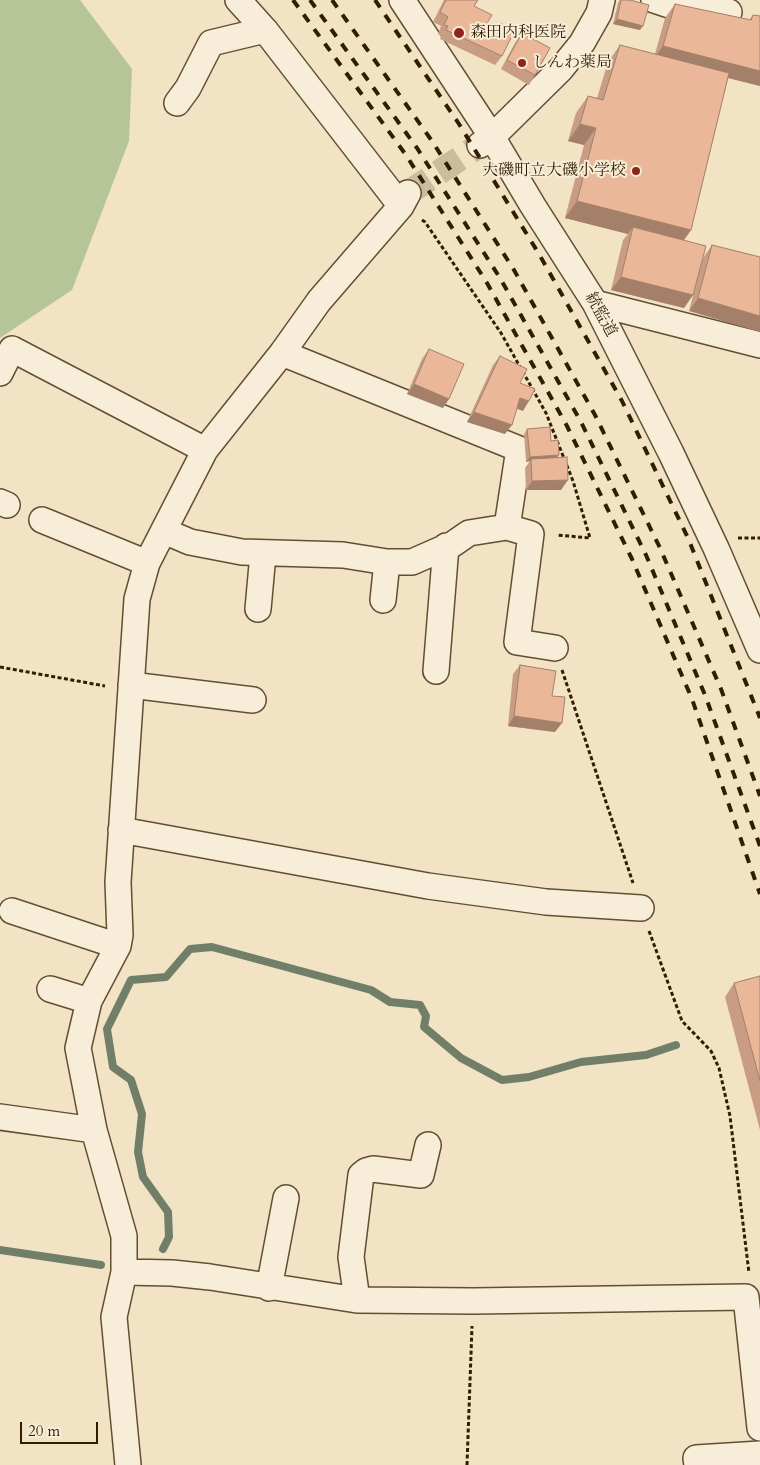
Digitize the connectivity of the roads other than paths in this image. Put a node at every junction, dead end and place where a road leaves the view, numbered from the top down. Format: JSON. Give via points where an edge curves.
{"nodes":[{"id":1,"x":238,"y":0,"type":"edge"},
{"id":2,"x":402,"y":0,"type":"edge"},
{"id":3,"x":602,"y":0,"type":"edge"},
{"id":4,"x":654,"y":0,"type":"edge"},
{"id":5,"x":729,"y":12,"type":"dead end"},
{"id":6,"x":265,"y":30,"type":"junction"},
{"id":7,"x":177,"y":102,"type":"dead end"},
{"id":8,"x":486,"y":141,"type":"junction"},
{"id":9,"x":596,"y":303,"type":"junction"},
{"id":10,"x":760,"y":345,"type":"edge"},
{"id":11,"x":282,"y":354,"type":"junction"},
{"id":12,"x":0,"y":373,"type":"edge"},
{"id":13,"x":205,"y":450,"type":"junction"},
{"id":14,"x":42,"y":520,"type":"dead end"},
{"id":15,"x":508,"y":527,"type":"junction"},
{"id":16,"x":164,"y":530,"type":"junction"},
{"id":17,"x":446,"y":546,"type":"junction"},
{"id":18,"x":263,"y":554,"type":"junction"},
{"id":19,"x":388,"y":562,"type":"junction"},
{"id":20,"x":147,"y":563,"type":"junction"},
{"id":21,"x":383,"y":600,"type":"dead end"},
{"id":22,"x":258,"y":609,"type":"dead end"},
{"id":23,"x":555,"y":648,"type":"road end"},
{"id":24,"x":760,"y":650,"type":"edge"},
{"id":25,"x":436,"y":671,"type":"dead end"},
{"id":26,"x":131,"y":688,"type":"junction"},
{"id":27,"x":253,"y":700,"type":"dead end"},
{"id":28,"x":120,"y":830,"type":"junction"},
{"id":29,"x":641,"y":908,"type":"road end"},
{"id":30,"x":12,"y":911,"type":"dead end"},
{"id":31,"x":118,"y":946,"type":"junction"},
{"id":32,"x":50,"y":989,"type":"dead end"},
{"id":33,"x":89,"y":1001,"type":"junction"},
{"id":34,"x":0,"y":1117,"type":"edge"},
{"id":35,"x":94,"y":1130,"type":"junction"},
{"id":36,"x":428,"y":1145,"type":"dead end"},
{"id":37,"x":286,"y":1198,"type":"dead end"},
{"id":38,"x":124,"y":1272,"type":"junction"},
{"id":39,"x":269,"y":1288,"type":"junction"},
{"id":40,"x":753,"y":1294,"type":"edge"},
{"id":41,"x":357,"y":1300,"type":"junction"},
{"id":42,"x":760,"y":1428,"type":"edge"},
{"id":43,"x":760,"y":1454,"type":"edge"},
{"id":44,"x":128,"y":1465,"type":"edge"},
{"id":45,"x":697,"y":1465,"type":"edge"}],
"edges":[{"from":1,"to":6,"type":"street"},
{"from":2,"to":8,"type":"street","name":"統監道"},
{"from":3,"to":8,"type":"street","via":[[599,14],[582,43],[561,69]]},
{"from":4,"to":5,"type":"street","via":[[669,5]]},
{"from":6,"to":7,"type":"street","via":[[211,43],[188,88]]},
{"from":6,"to":11,"type":"street","via":[[404,200],[319,301]]},
{"from":8,"to":9,"type":"street","name":"統監道"},
{"from":9,"to":10,"type":"street"},
{"from":9,"to":24,"type":"street","name":"統監道","via":[[683,479]]},
{"from":11,"to":13,"type":"street"},
{"from":11,"to":15,"type":"street","via":[[519,450]]},
{"from":12,"to":13,"type":"street","via":[[12,349]]},
{"from":13,"to":16,"type":"street"},
{"from":14,"to":20,"type":"street"},
{"from":15,"to":17,"type":"street","via":[[468,533]]},
{"from":15,"to":23,"type":"street","via":[[531,534],[518,642]]},
{"from":16,"to":18,"type":"street","via":[[190,542]]},
{"from":16,"to":20,"type":"street"},
{"from":17,"to":19,"type":"street","via":[[412,562]]},
{"from":17,"to":25,"type":"street"},
{"from":18,"to":19,"type":"street","via":[[343,555]]},
{"from":18,"to":22,"type":"street"},
{"from":19,"to":21,"type":"street"},
{"from":20,"to":26,"type":"street","via":[[137,599]]},
{"from":26,"to":27,"type":"street","via":[[227,686]]},
{"from":26,"to":28,"type":"street"},
{"from":28,"to":29,"type":"street","via":[[428,886],[546,902]]},
{"from":28,"to":31,"type":"street"},
{"from":30,"to":31,"type":"street"},
{"from":31,"to":33,"type":"street"},
{"from":32,"to":33,"type":"street"},
{"from":33,"to":35,"type":"street","via":[[78,1048]]},
{"from":34,"to":35,"type":"street"},
{"from":35,"to":38,"type":"street","via":[[124,1236]]},
{"from":36,"to":41,"type":"street","via":[[421,1175],[374,1169],[361,1175],[351,1257]]},
{"from":37,"to":39,"type":"street"},
{"from":38,"to":39,"type":"street","via":[[210,1277]]},
{"from":38,"to":44,"type":"street","via":[[114,1317]]},
{"from":39,"to":41,"type":"street"},
{"from":40,"to":41,"type":"street","via":[[474,1301]]},
{"from":40,"to":42,"type":"street"},
{"from":43,"to":45,"type":"street","via":[[696,1458]]}]}
